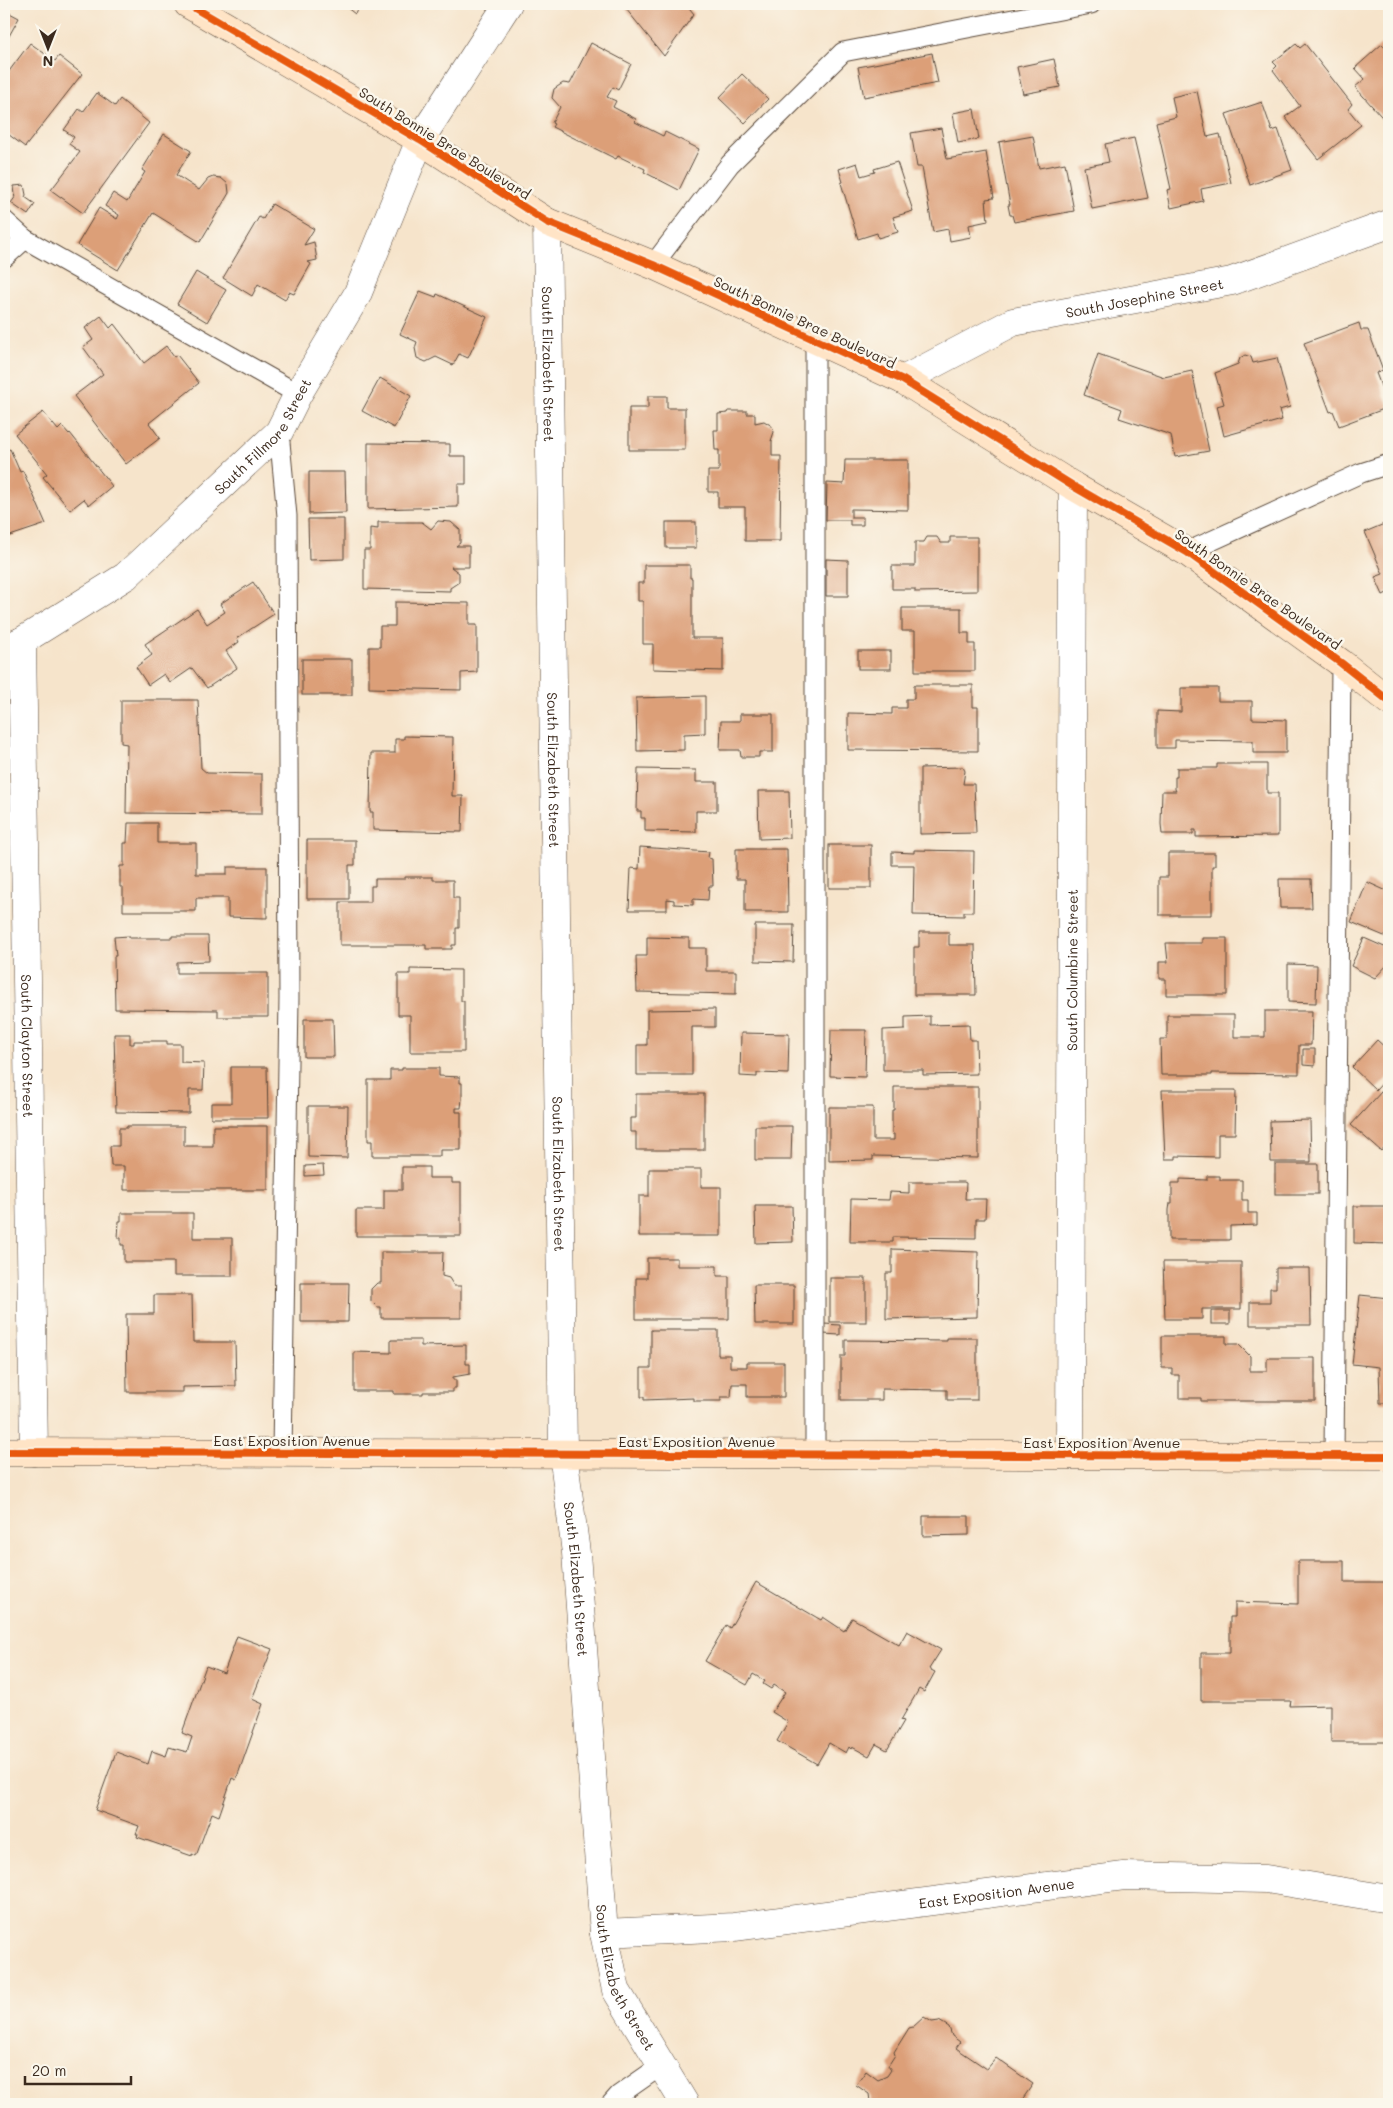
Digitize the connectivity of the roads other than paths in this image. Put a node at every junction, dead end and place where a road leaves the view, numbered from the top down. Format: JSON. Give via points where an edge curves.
{"nodes":[{"id":1,"x":188,"y":4,"type":"edge"},
{"id":2,"x":508,"y":4,"type":"edge"},
{"id":3,"x":1091,"y":4,"type":"edge"},
{"id":4,"x":420,"y":140,"type":"junction"},
{"id":5,"x":4,"y":220,"type":"edge"},
{"id":6,"x":547,"y":222,"type":"junction"},
{"id":7,"x":1389,"y":224,"type":"edge"},
{"id":8,"x":25,"y":239,"type":"junction"},
{"id":9,"x":4,"y":258,"type":"edge"},
{"id":10,"x":653,"y":265,"type":"junction"},
{"id":11,"x":815,"y":340,"type":"junction"},
{"id":12,"x":903,"y":380,"type":"junction"},
{"id":13,"x":298,"y":394,"type":"junction"},
{"id":14,"x":279,"y":432,"type":"junction"},
{"id":15,"x":1389,"y":464,"type":"edge"},
{"id":16,"x":1073,"y":486,"type":"junction"},
{"id":17,"x":1187,"y":552,"type":"junction"},
{"id":18,"x":13,"y":645,"type":"edge"},
{"id":19,"x":1341,"y":663,"type":"junction"},
{"id":20,"x":1389,"y":701,"type":"edge"},
{"id":21,"x":4,"y":1452,"type":"edge"},
{"id":22,"x":34,"y":1452,"type":"junction"},
{"id":23,"x":282,"y":1453,"type":"junction"},
{"id":24,"x":562,"y":1453,"type":"junction"},
{"id":25,"x":815,"y":1454,"type":"junction"},
{"id":26,"x":1070,"y":1454,"type":"junction"},
{"id":27,"x":1334,"y":1456,"type":"junction"},
{"id":28,"x":1389,"y":1456,"type":"edge"},
{"id":29,"x":1389,"y":1899,"type":"edge"},
{"id":30,"x":604,"y":1933,"type":"junction"},
{"id":31,"x":662,"y":2065,"type":"junction"},
{"id":32,"x":611,"y":2104,"type":"edge"},
{"id":33,"x":685,"y":2104,"type":"edge"}],
"edges":[{"from":1,"to":4,"type":"street","name":"South Bonnie Brae Boulevard"},
{"from":2,"to":4,"type":"street"},
{"from":3,"to":10,"type":"lane","via":[[843,52],[730,164]]},
{"from":4,"to":6,"type":"street","name":"South Bonnie Brae Boulevard"},
{"from":4,"to":13,"type":"street","name":"South Fillmore Street","via":[[357,295]]},
{"from":5,"to":8,"type":"lane"},
{"from":6,"to":10,"type":"street","name":"South Bonnie Brae Boulevard"},
{"from":6,"to":24,"type":"street","name":"South Elizabeth Street"},
{"from":7,"to":12,"type":"street","name":"South Josephine Street","via":[[1232,281],[1013,322]]},
{"from":8,"to":9,"type":"lane"},
{"from":8,"to":13,"type":"lane"},
{"from":10,"to":11,"type":"street","name":"South Bonnie Brae Boulevard"},
{"from":11,"to":12,"type":"street","name":"South Bonnie Brae Boulevard"},
{"from":11,"to":25,"type":"lane"},
{"from":12,"to":16,"type":"street","name":"South Bonnie Brae Boulevard"},
{"from":13,"to":14,"type":"street","name":"South Fillmore Street"},
{"from":14,"to":18,"type":"street","name":"South Fillmore Street","via":[[126,576]]},
{"from":14,"to":23,"type":"lane","via":[[287,516],[289,998]]},
{"from":15,"to":17,"type":"lane","via":[[1361,473]]},
{"from":16,"to":17,"type":"street","name":"South Bonnie Brae Boulevard"},
{"from":16,"to":26,"type":"street","name":"South Columbine Street"},
{"from":17,"to":19,"type":"street","name":"South Bonnie Brae Boulevard"},
{"from":18,"to":22,"type":"street","name":"South Clayton Street"},
{"from":19,"to":20,"type":"street","name":"South Bonnie Brae Boulevard"},
{"from":19,"to":27,"type":"lane"},
{"from":21,"to":22,"type":"street","name":"East Exposition Avenue"},
{"from":22,"to":23,"type":"street","name":"East Exposition Avenue"},
{"from":23,"to":24,"type":"street","name":"East Exposition Avenue"},
{"from":24,"to":25,"type":"street","name":"East Exposition Avenue"},
{"from":24,"to":30,"type":"street","name":"South Elizabeth Street","via":[[576,1553]]},
{"from":25,"to":26,"type":"street","name":"East Exposition Avenue"},
{"from":26,"to":27,"type":"street","name":"East Exposition Avenue"},
{"from":27,"to":28,"type":"street","name":"East Exposition Avenue"},
{"from":29,"to":30,"type":"street","name":"East Exposition Avenue","via":[[1266,1879],[1124,1876],[734,1928]]},
{"from":30,"to":31,"type":"street","name":"South Elizabeth Street","via":[[616,1990]]},
{"from":31,"to":32,"type":"lane"},
{"from":31,"to":33,"type":"street","name":"South Elizabeth Street"}]}
